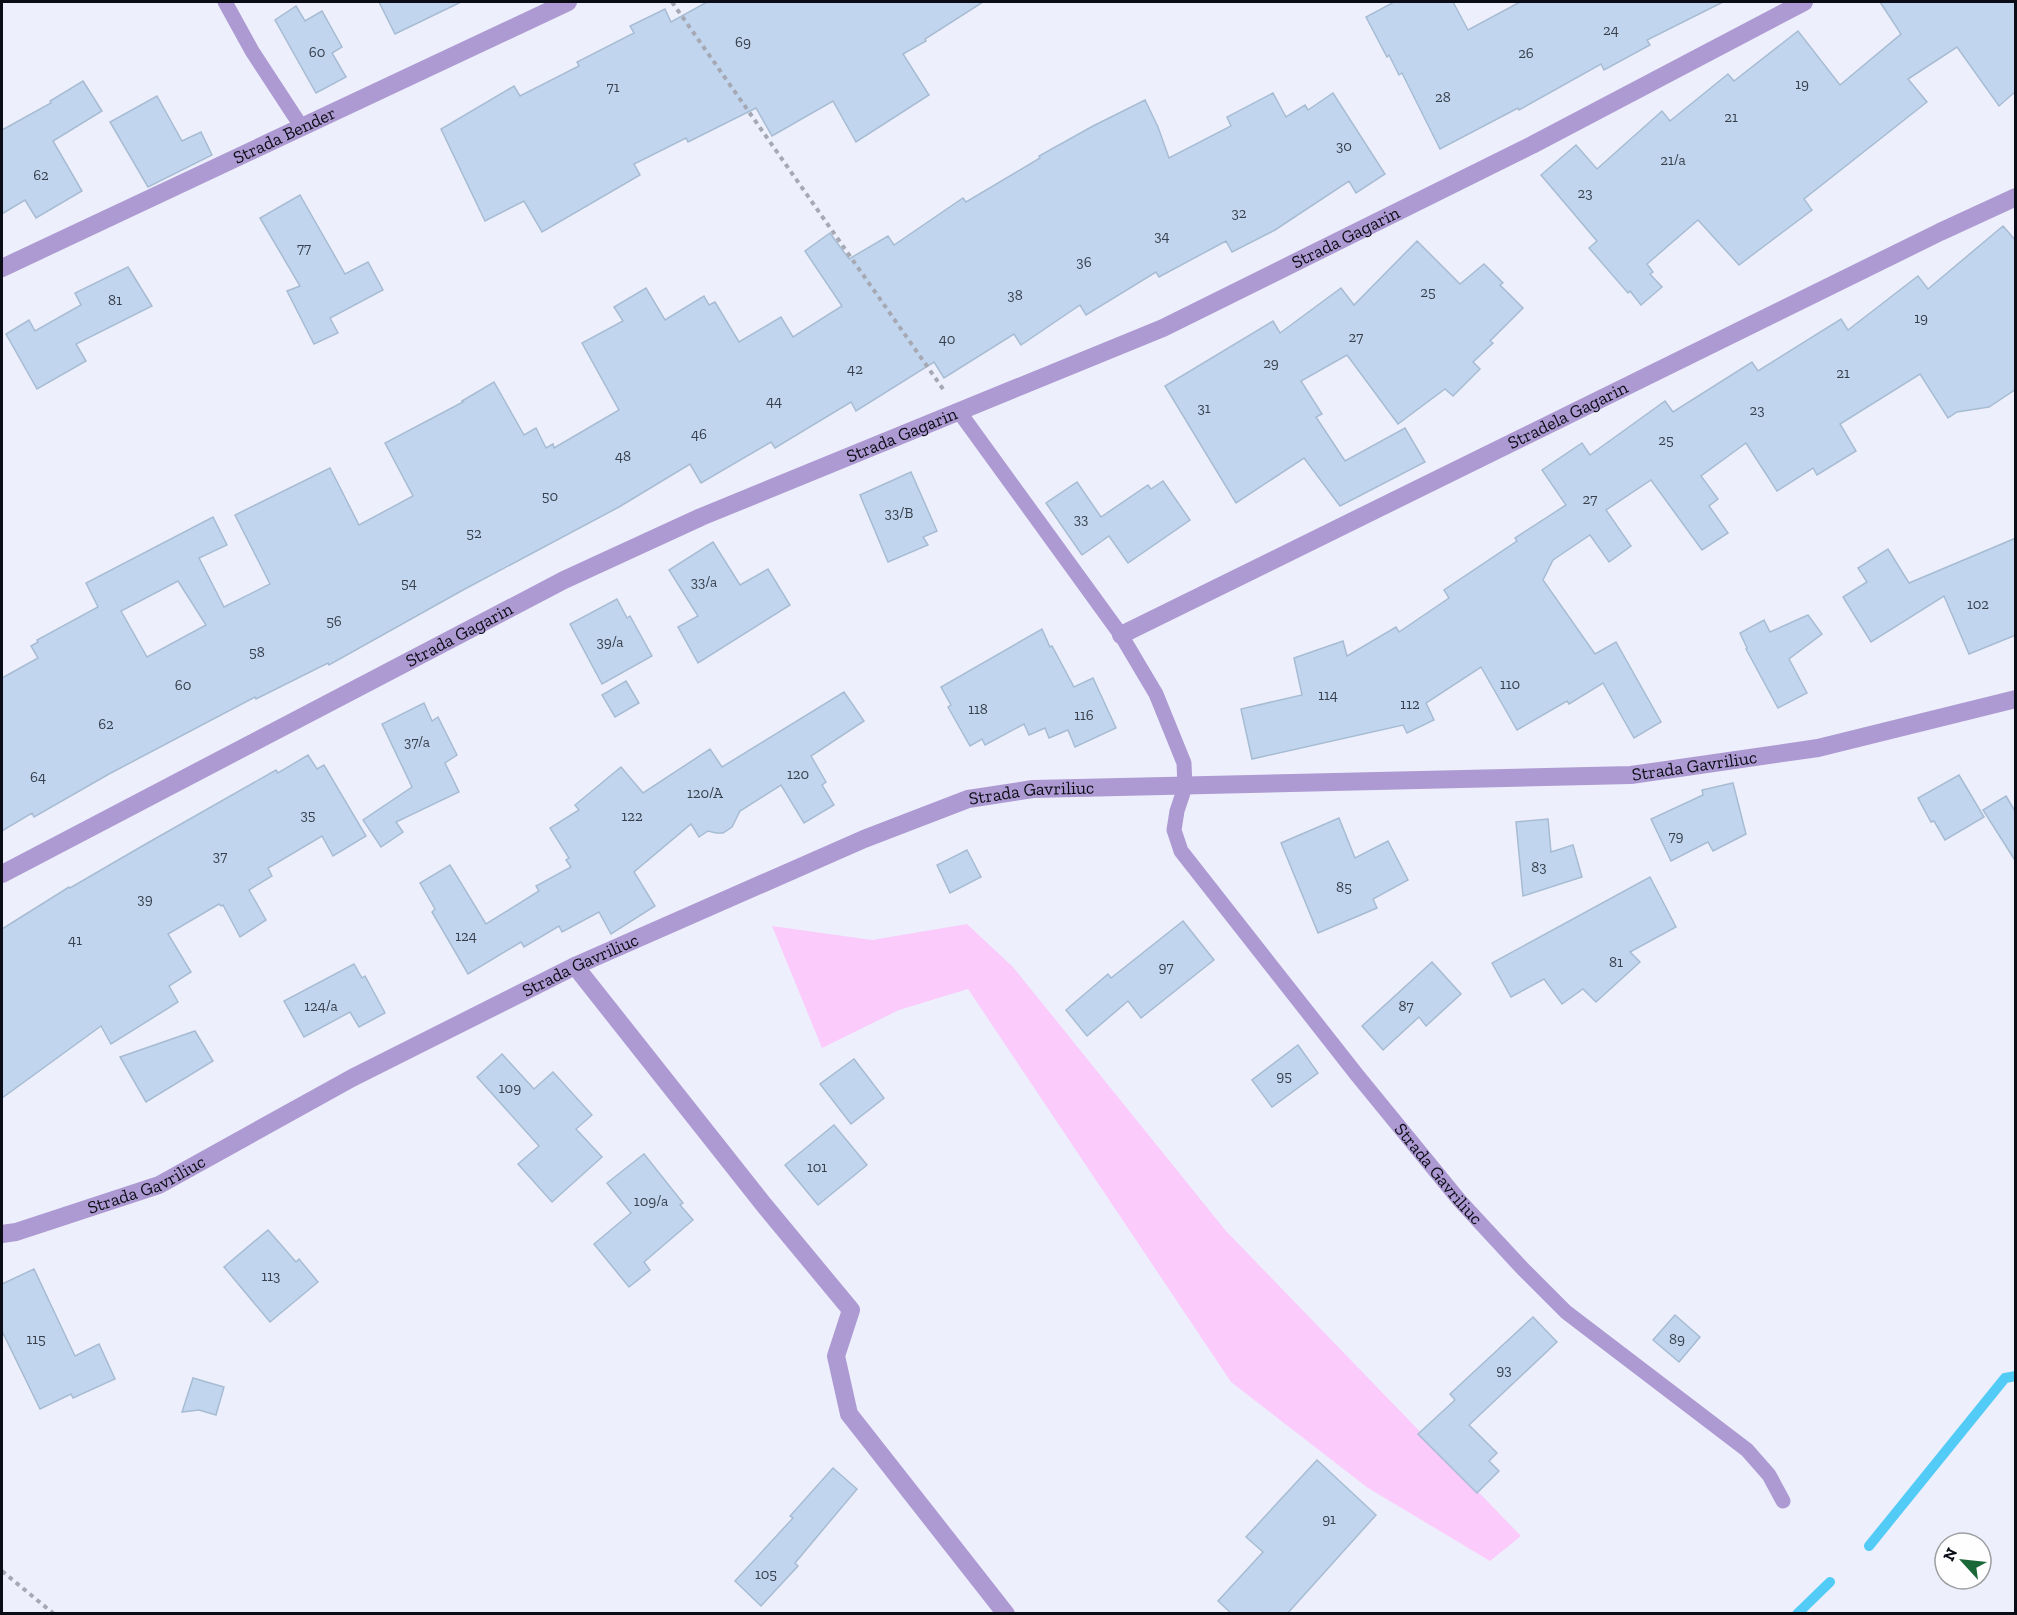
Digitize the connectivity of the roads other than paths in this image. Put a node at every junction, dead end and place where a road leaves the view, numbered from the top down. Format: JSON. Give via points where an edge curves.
{"nodes":[{"id":1,"x":225,"y":2,"type":"edge"},
{"id":2,"x":568,"y":2,"type":"edge"},
{"id":3,"x":1804,"y":2,"type":"edge"},
{"id":4,"x":301,"y":126,"type":"junction"},
{"id":5,"x":2016,"y":197,"type":"edge"},
{"id":6,"x":2,"y":268,"type":"edge"},
{"id":7,"x":960,"y":413,"type":"junction"},
{"id":8,"x":1121,"y":635,"type":"junction"},
{"id":9,"x":2016,"y":699,"type":"edge"},
{"id":10,"x":1185,"y":786,"type":"junction"},
{"id":11,"x":2,"y":874,"type":"edge"},
{"id":12,"x":575,"y":966,"type":"junction"},
{"id":13,"x":2,"y":1234,"type":"edge"},
{"id":14,"x":1783,"y":1501,"type":"dead end"},
{"id":15,"x":1006,"y":1614,"type":"edge"}],
"edges":[{"from":1,"to":4,"type":"lane"},
{"from":2,"to":4,"type":"street","name":"Strada Bender"},
{"from":3,"to":7,"type":"street","name":"Strada Gagarin","via":[[1532,145],[1174,323]]},
{"from":4,"to":6,"type":"street","name":"Strada Bender"},
{"from":5,"to":8,"type":"street","name":"Stradela Gagarin"},
{"from":7,"to":8,"type":"lane"},
{"from":7,"to":11,"type":"street","name":"Strada Gagarin","via":[[701,517],[564,580]]},
{"from":8,"to":10,"type":"lane","via":[[1156,694],[1175,738],[1184,763]]},
{"from":9,"to":10,"type":"street","name":"Strada Gavriliuc","via":[[1818,748],[1631,775]]},
{"from":10,"to":12,"type":"street","name":"Strada Gavriliuc","via":[[1033,789],[969,799],[864,839]]},
{"from":10,"to":14,"type":"lane","name":"Strada Gavriliuc","via":[[1174,830],[1181,851],[1460,1201],[1566,1312],[1747,1450],[1769,1475]]},
{"from":12,"to":13,"type":"street","name":"Strada Gavriliuc","via":[[352,1078],[159,1185],[16,1233]]},
{"from":12,"to":15,"type":"street","via":[[851,1310],[836,1356],[849,1414]]}]}
